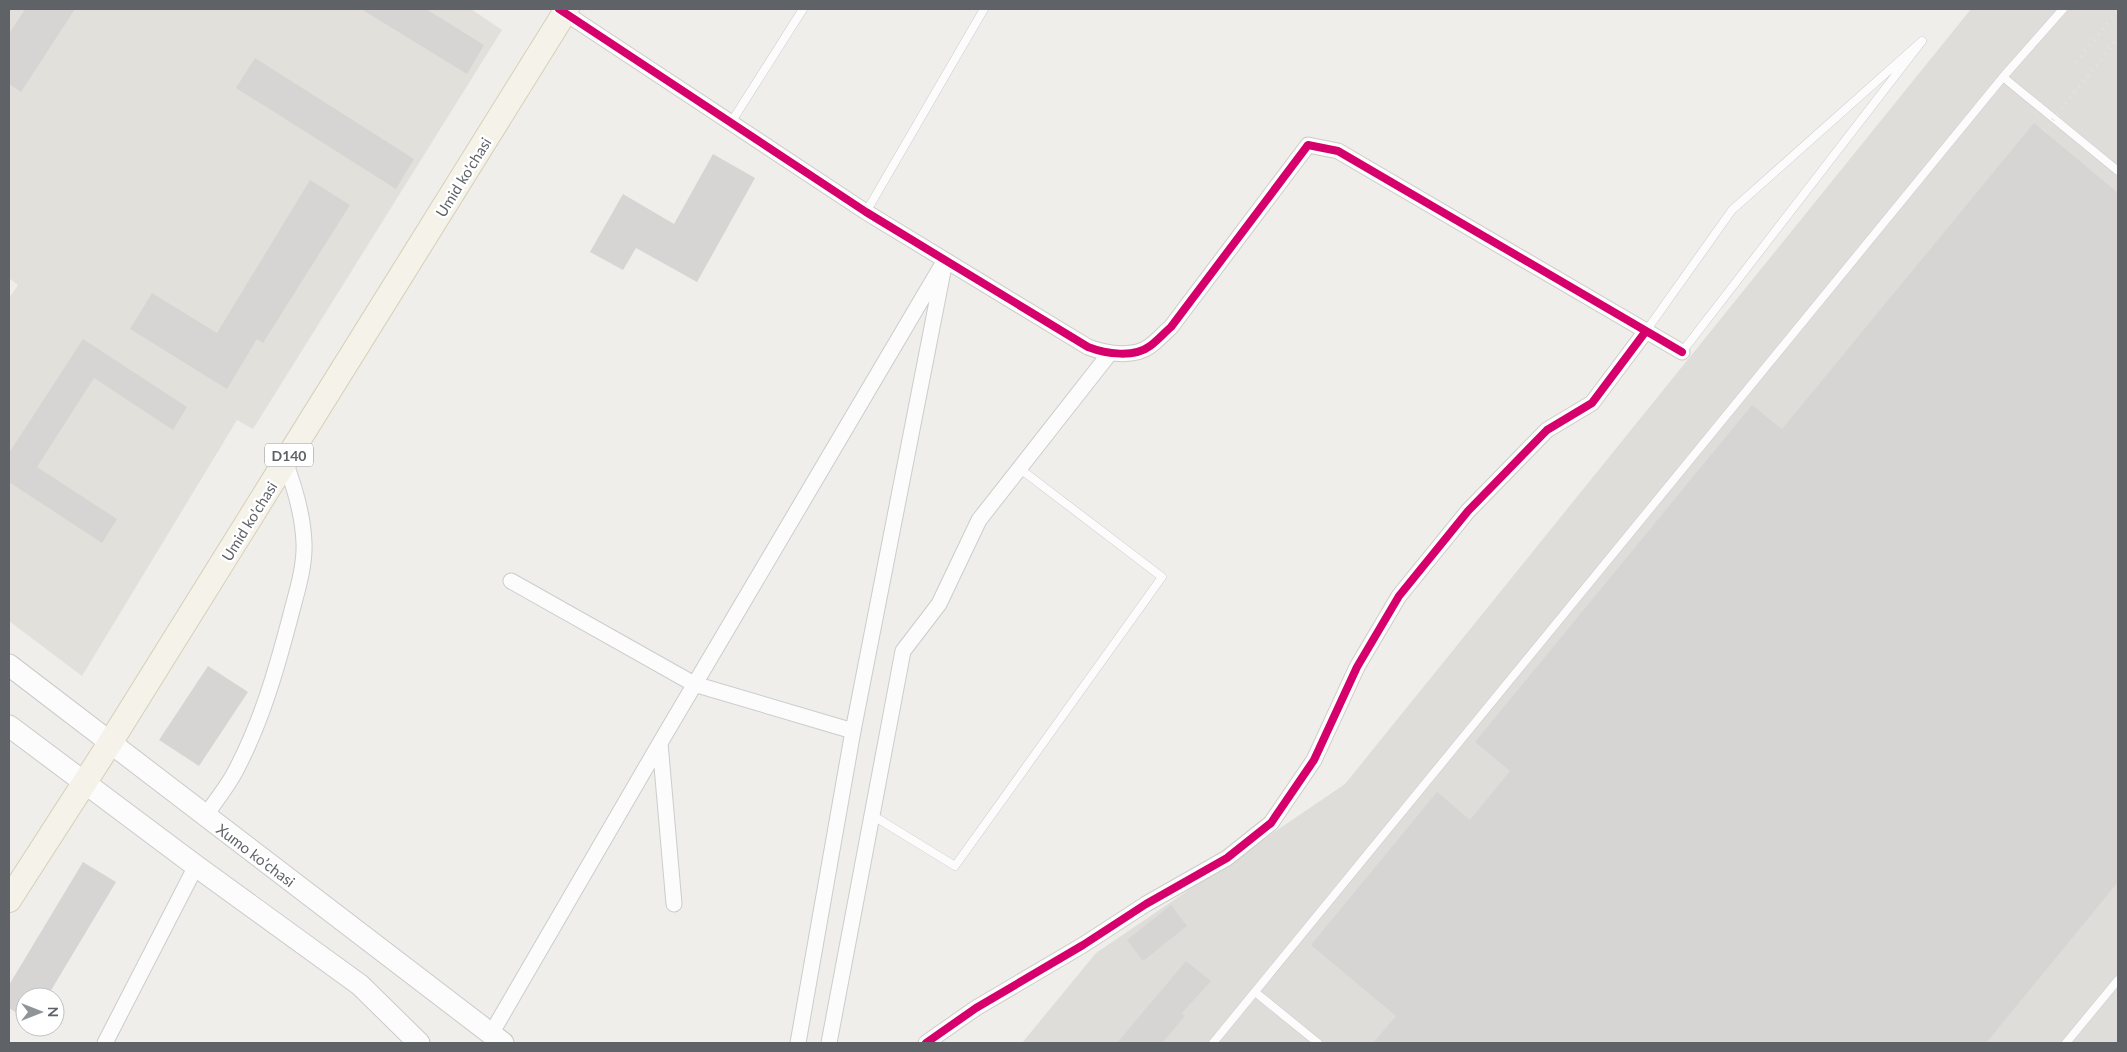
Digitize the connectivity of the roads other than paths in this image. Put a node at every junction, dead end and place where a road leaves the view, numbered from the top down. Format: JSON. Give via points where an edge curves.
{"nodes":[{"id":1,"x":803,"y":9,"type":"edge"},
{"id":2,"x":984,"y":9,"type":"edge"},
{"id":3,"x":2063,"y":9,"type":"edge"},
{"id":4,"x":563,"y":10,"type":"edge"},
{"id":5,"x":2003,"y":77,"type":"junction"},
{"id":6,"x":732,"y":121,"type":"junction"},
{"id":7,"x":2118,"y":170,"type":"edge"},
{"id":8,"x":866,"y":212,"type":"junction"},
{"id":9,"x":945,"y":260,"type":"junction"},
{"id":10,"x":1646,"y":331,"type":"junction"},
{"id":11,"x":1682,"y":352,"type":"joint"},
{"id":12,"x":1110,"y":353,"type":"junction"},
{"id":13,"x":285,"y":462,"type":"junction"},
{"id":14,"x":1019,"y":468,"type":"junction"},
{"id":15,"x":511,"y":581,"type":"dead end"},
{"id":16,"x":9,"y":665,"type":"edge"},
{"id":17,"x":694,"y":684,"type":"junction"},
{"id":18,"x":9,"y":726,"type":"edge"},
{"id":19,"x":853,"y":731,"type":"junction"},
{"id":20,"x":110,"y":742,"type":"junction"},
{"id":21,"x":660,"y":743,"type":"junction"},
{"id":22,"x":84,"y":782,"type":"junction"},
{"id":23,"x":872,"y":814,"type":"junction"},
{"id":24,"x":205,"y":816,"type":"junction"},
{"id":25,"x":196,"y":866,"type":"junction"},
{"id":26,"x":9,"y":900,"type":"edge"},
{"id":27,"x":674,"y":904,"type":"dead end"},
{"id":28,"x":2118,"y":980,"type":"edge"},
{"id":29,"x":1255,"y":992,"type":"junction"},
{"id":30,"x":496,"y":1040,"type":"edge"},
{"id":31,"x":105,"y":1043,"type":"edge"},
{"id":32,"x":419,"y":1043,"type":"edge"},
{"id":33,"x":798,"y":1043,"type":"edge"},
{"id":34,"x":829,"y":1043,"type":"edge"},
{"id":35,"x":926,"y":1043,"type":"edge"},
{"id":36,"x":1213,"y":1043,"type":"edge"},
{"id":37,"x":1318,"y":1043,"type":"edge"},
{"id":38,"x":2066,"y":1043,"type":"edge"}],
"edges":[{"from":1,"to":6,"type":"lane"},
{"from":2,"to":8,"type":"lane"},
{"from":3,"to":5,"type":"lane"},
{"from":4,"to":6,"type":"street"},
{"from":4,"to":13,"type":"main road","name":"Umid ko'chasi","number":"D140"},
{"from":5,"to":7,"type":"lane"},
{"from":5,"to":29,"type":"lane"},
{"from":6,"to":8,"type":"street"},
{"from":8,"to":9,"type":"street"},
{"from":9,"to":12,"type":"street","via":[[1088,348]]},
{"from":9,"to":17,"type":"street"},
{"from":9,"to":19,"type":"street"},
{"from":10,"to":11,"type":"street"},
{"from":10,"to":11,"type":"lane","via":[[1732,210],[1922,41]]},
{"from":10,"to":12,"type":"street","via":[[1338,151],[1308,145],[1171,326],[1149,347]]},
{"from":10,"to":35,"type":"street","via":[[1592,403],[1548,430],[1468,511],[1399,596],[1357,667],[1314,760],[1272,823],[1227,858],[976,1008]]},
{"from":12,"to":14,"type":"street"},
{"from":13,"to":20,"type":"main road","name":"Umid ko'chasi","number":"D140"},
{"from":13,"to":24,"type":"street","via":[[298,502],[304,544],[298,588],[282,649],[254,732],[234,773]]},
{"from":14,"to":23,"type":"street","via":[[979,520],[939,604],[903,651]]},
{"from":14,"to":23,"type":"lane","via":[[1162,577],[955,866]]},
{"from":15,"to":17,"type":"street"},
{"from":16,"to":20,"type":"main road","name":"Xumo ko’chasi"},
{"from":17,"to":19,"type":"street"},
{"from":17,"to":21,"type":"street"},
{"from":18,"to":22,"type":"main road"},
{"from":19,"to":33,"type":"street"},
{"from":20,"to":22,"type":"main road","name":"Umid ko'chasi","number":"D140"},
{"from":20,"to":24,"type":"main road","name":"Xumo ko’chasi"},
{"from":21,"to":27,"type":"street"},
{"from":21,"to":30,"type":"street"},
{"from":22,"to":25,"type":"main road"},
{"from":22,"to":26,"type":"main road","name":"Umid ko'chasi","number":"D140"},
{"from":23,"to":34,"type":"street"},
{"from":24,"to":30,"type":"main road","name":"Xumo ko’chasi"},
{"from":25,"to":31,"type":"street"},
{"from":25,"to":32,"type":"main road","via":[[360,985]]},
{"from":28,"to":38,"type":"lane"},
{"from":29,"to":36,"type":"lane"},
{"from":29,"to":37,"type":"lane"}]}
